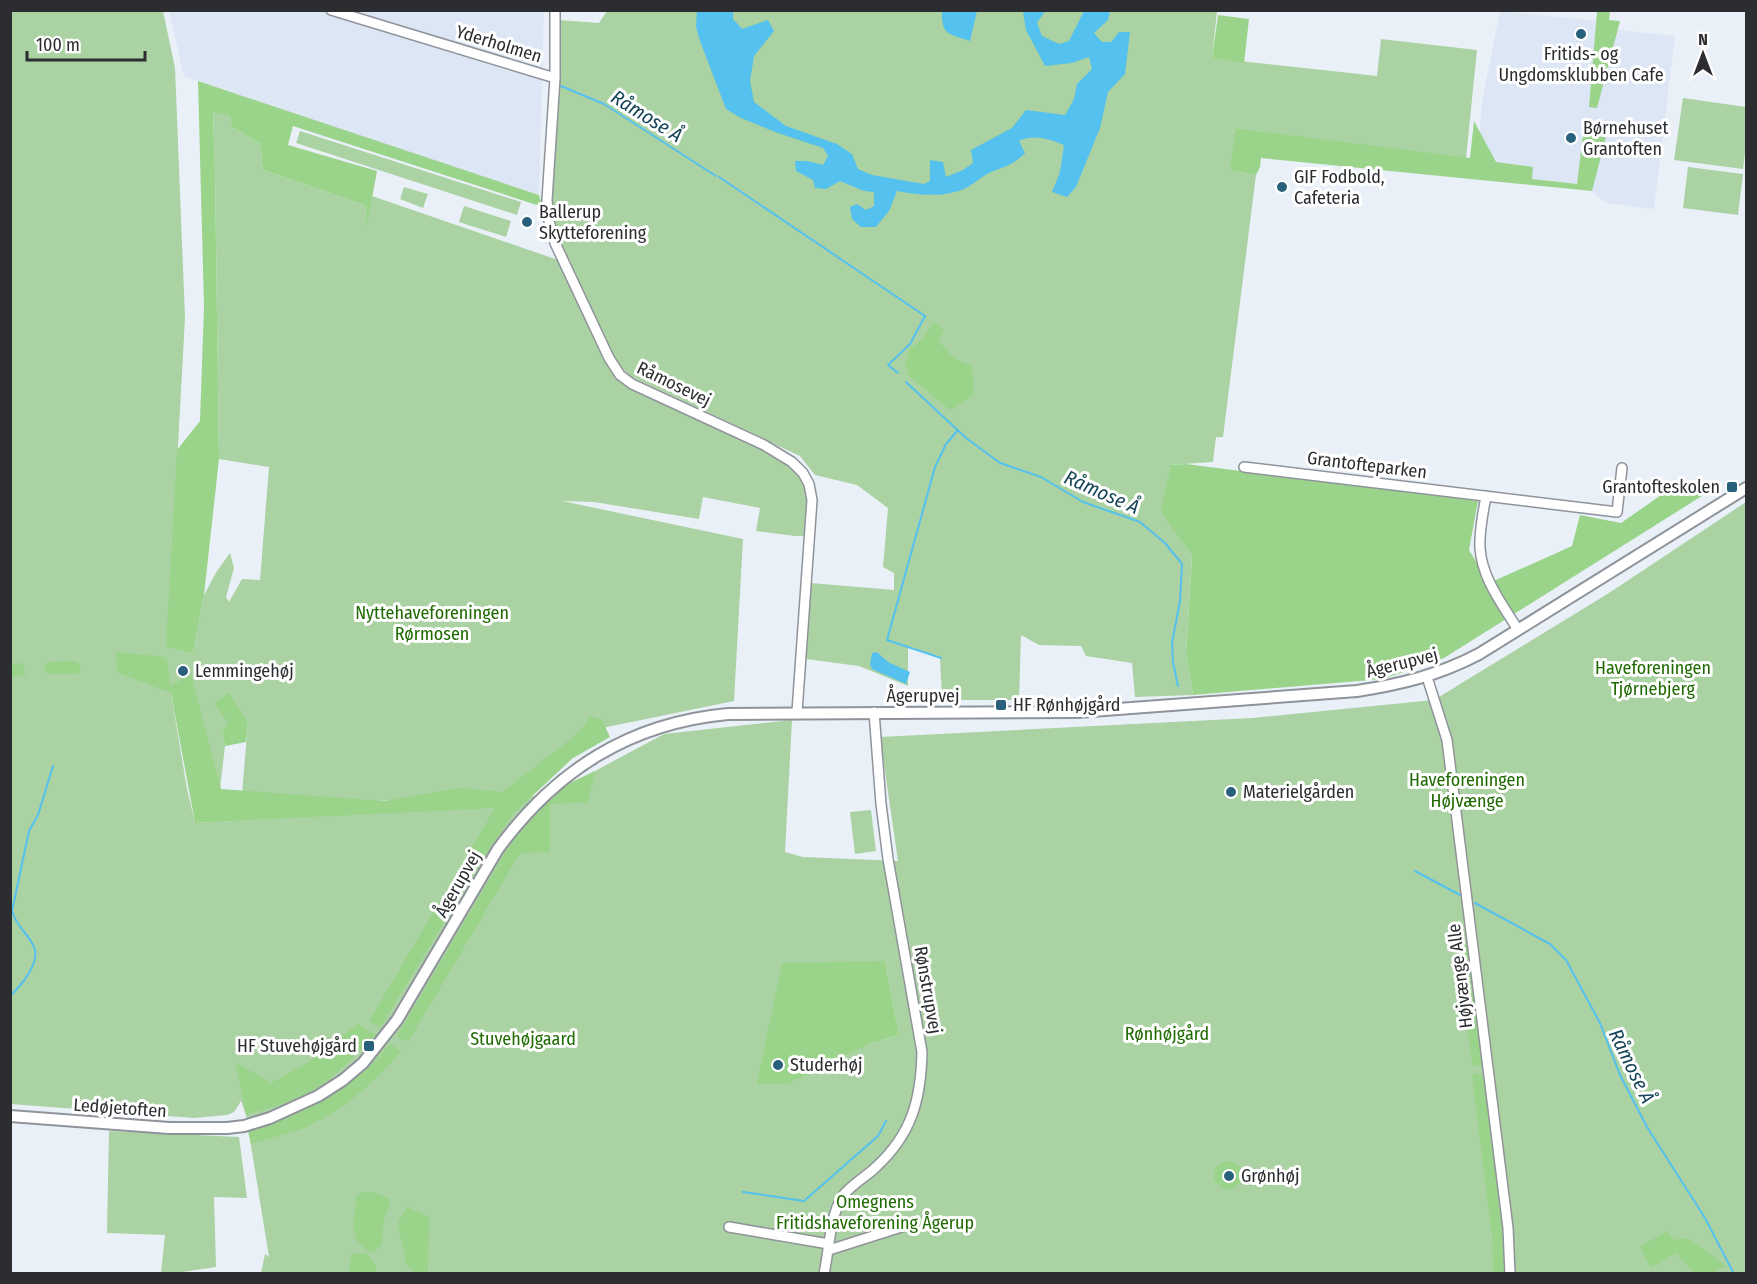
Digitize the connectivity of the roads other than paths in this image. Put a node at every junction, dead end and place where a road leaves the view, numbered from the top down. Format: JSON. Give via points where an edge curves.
{"nodes":[{"id":1,"x":331,"y":10,"type":"edge"},
{"id":2,"x":555,"y":10,"type":"edge"},
{"id":3,"x":555,"y":78,"type":"junction"},
{"id":4,"x":1244,"y":467,"type":"dead end"},
{"id":5,"x":1622,"y":468,"type":"dead end"},
{"id":6,"x":1746,"y":488,"type":"edge"},
{"id":7,"x":1486,"y":496,"type":"junction"},
{"id":8,"x":1518,"y":630,"type":"junction"},
{"id":9,"x":1427,"y":677,"type":"junction"},
{"id":10,"x":797,"y":712,"type":"junction"},
{"id":11,"x":874,"y":712,"type":"junction"},
{"id":12,"x":10,"y":1116,"type":"edge"},
{"id":13,"x":226,"y":1128,"type":"joint"},
{"id":14,"x":914,"y":1223,"type":"dead end"},
{"id":15,"x":729,"y":1227,"type":"dead end"},
{"id":16,"x":829,"y":1247,"type":"junction"},
{"id":17,"x":824,"y":1274,"type":"edge"},
{"id":18,"x":1510,"y":1274,"type":"edge"}],
"edges":[{"from":1,"to":3,"type":"street","name":"Yderholmen"},
{"from":2,"to":3,"type":"street","name":"Råmosevej"},
{"from":3,"to":10,"type":"street","name":"Råmosevej","via":[[549,221],[555,243],[609,358],[620,375],[632,384],[764,445],[792,462],[809,484],[812,500]]},
{"from":4,"to":7,"type":"street","name":"Grantofteparken"},
{"from":5,"to":7,"type":"street","name":"Grantofteparken","via":[[1617,512]]},
{"from":6,"to":8,"type":"street","name":"Ågerupvej"},
{"from":7,"to":8,"type":"street","via":[[1480,532],[1484,569]]},
{"from":8,"to":9,"type":"street","name":"Ågerupvej","via":[[1479,654]]},
{"from":9,"to":11,"type":"street","name":"Ågerupvej","via":[[1357,692],[1088,711]]},
{"from":9,"to":18,"type":"street","name":"Højvænge Alle","via":[[1447,740],[1507,1218]]},
{"from":10,"to":11,"type":"street","name":"Ågerupvej"},
{"from":10,"to":13,"type":"street","name":"Ågerupvej","via":[[699,717],[645,732],[587,761],[538,800],[514,826],[397,1020],[363,1063],[343,1080],[294,1109]]},
{"from":11,"to":16,"type":"street","name":"Rønstrupvej","via":[[888,860],[922,1052],[922,1083],[916,1108],[889,1156],[843,1195]]},
{"from":12,"to":13,"type":"street","name":"Ledøjetoften","via":[[169,1128]]},
{"from":14,"to":16,"type":"street"},
{"from":15,"to":16,"type":"street"},
{"from":16,"to":17,"type":"street","name":"Rønstrupvej"}]}
